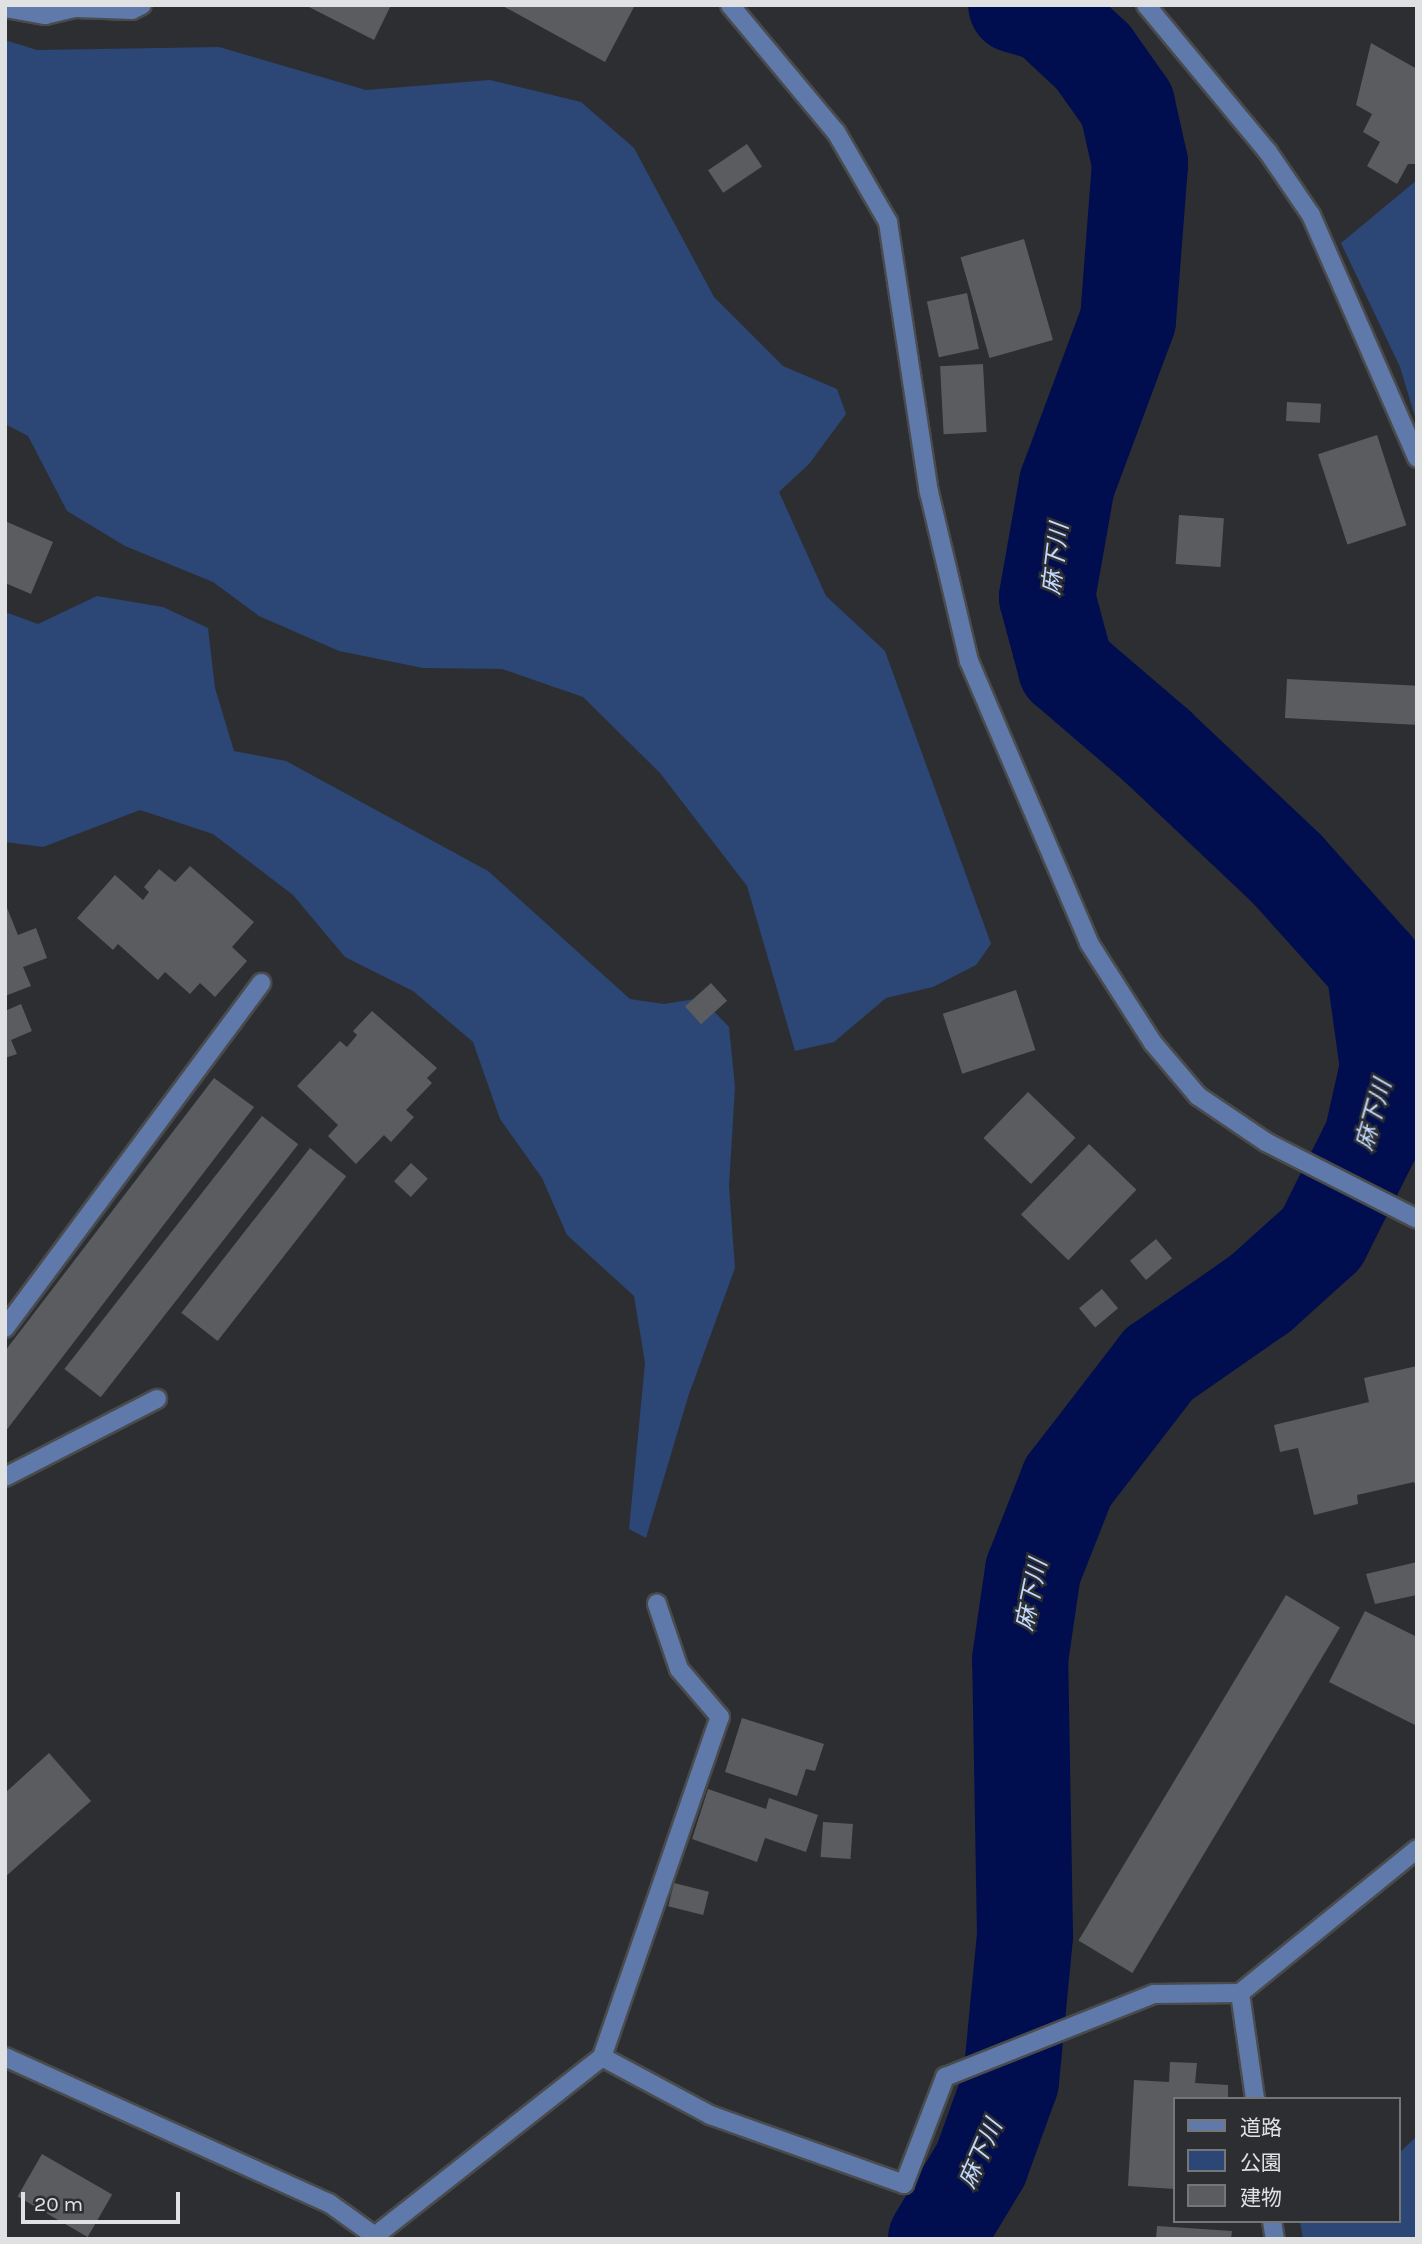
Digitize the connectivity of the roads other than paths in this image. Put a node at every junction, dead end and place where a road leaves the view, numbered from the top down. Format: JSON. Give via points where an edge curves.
{"nodes":[{"id":1,"x":142,"y":5,"type":"edge"},
{"id":2,"x":730,"y":5,"type":"edge"},
{"id":3,"x":1146,"y":5,"type":"edge"},
{"id":4,"x":5,"y":8,"type":"edge"},
{"id":5,"x":1417,"y":458,"type":"edge"},
{"id":6,"x":261,"y":984,"type":"dead end"},
{"id":7,"x":1417,"y":1219,"type":"edge"},
{"id":8,"x":5,"y":1328,"type":"edge"},
{"id":9,"x":156,"y":1399,"type":"dead end"},
{"id":10,"x":5,"y":1477,"type":"edge"},
{"id":11,"x":657,"y":1604,"type":"dead end"},
{"id":12,"x":1417,"y":1849,"type":"edge"},
{"id":13,"x":1240,"y":1993,"type":"junction"},
{"id":14,"x":5,"y":2057,"type":"edge"},
{"id":15,"x":602,"y":2057,"type":"junction"},
{"id":16,"x":1255,"y":2097,"type":"edge"},
{"id":17,"x":378,"y":2237,"type":"edge"}],
"edges":[{"from":1,"to":4,"type":"street","via":[[132,10],[76,8],[45,15]]},
{"from":2,"to":7,"type":"street","via":[[836,132],[888,222],[929,492],[969,662],[1089,943],[1153,1043],[1198,1096],[1266,1142]]},
{"from":3,"to":5,"type":"street","via":[[1268,152],[1311,215]]},
{"from":6,"to":8,"type":"street"},
{"from":9,"to":10,"type":"street"},
{"from":11,"to":15,"type":"street","via":[[679,1669],[720,1717]]},
{"from":12,"to":13,"type":"street"},
{"from":13,"to":15,"type":"street","via":[[1154,1994],[945,2077],[904,2184],[710,2115]]},
{"from":13,"to":16,"type":"street"},
{"from":14,"to":17,"type":"street","via":[[329,2203]]},
{"from":15,"to":17,"type":"street"}]}
